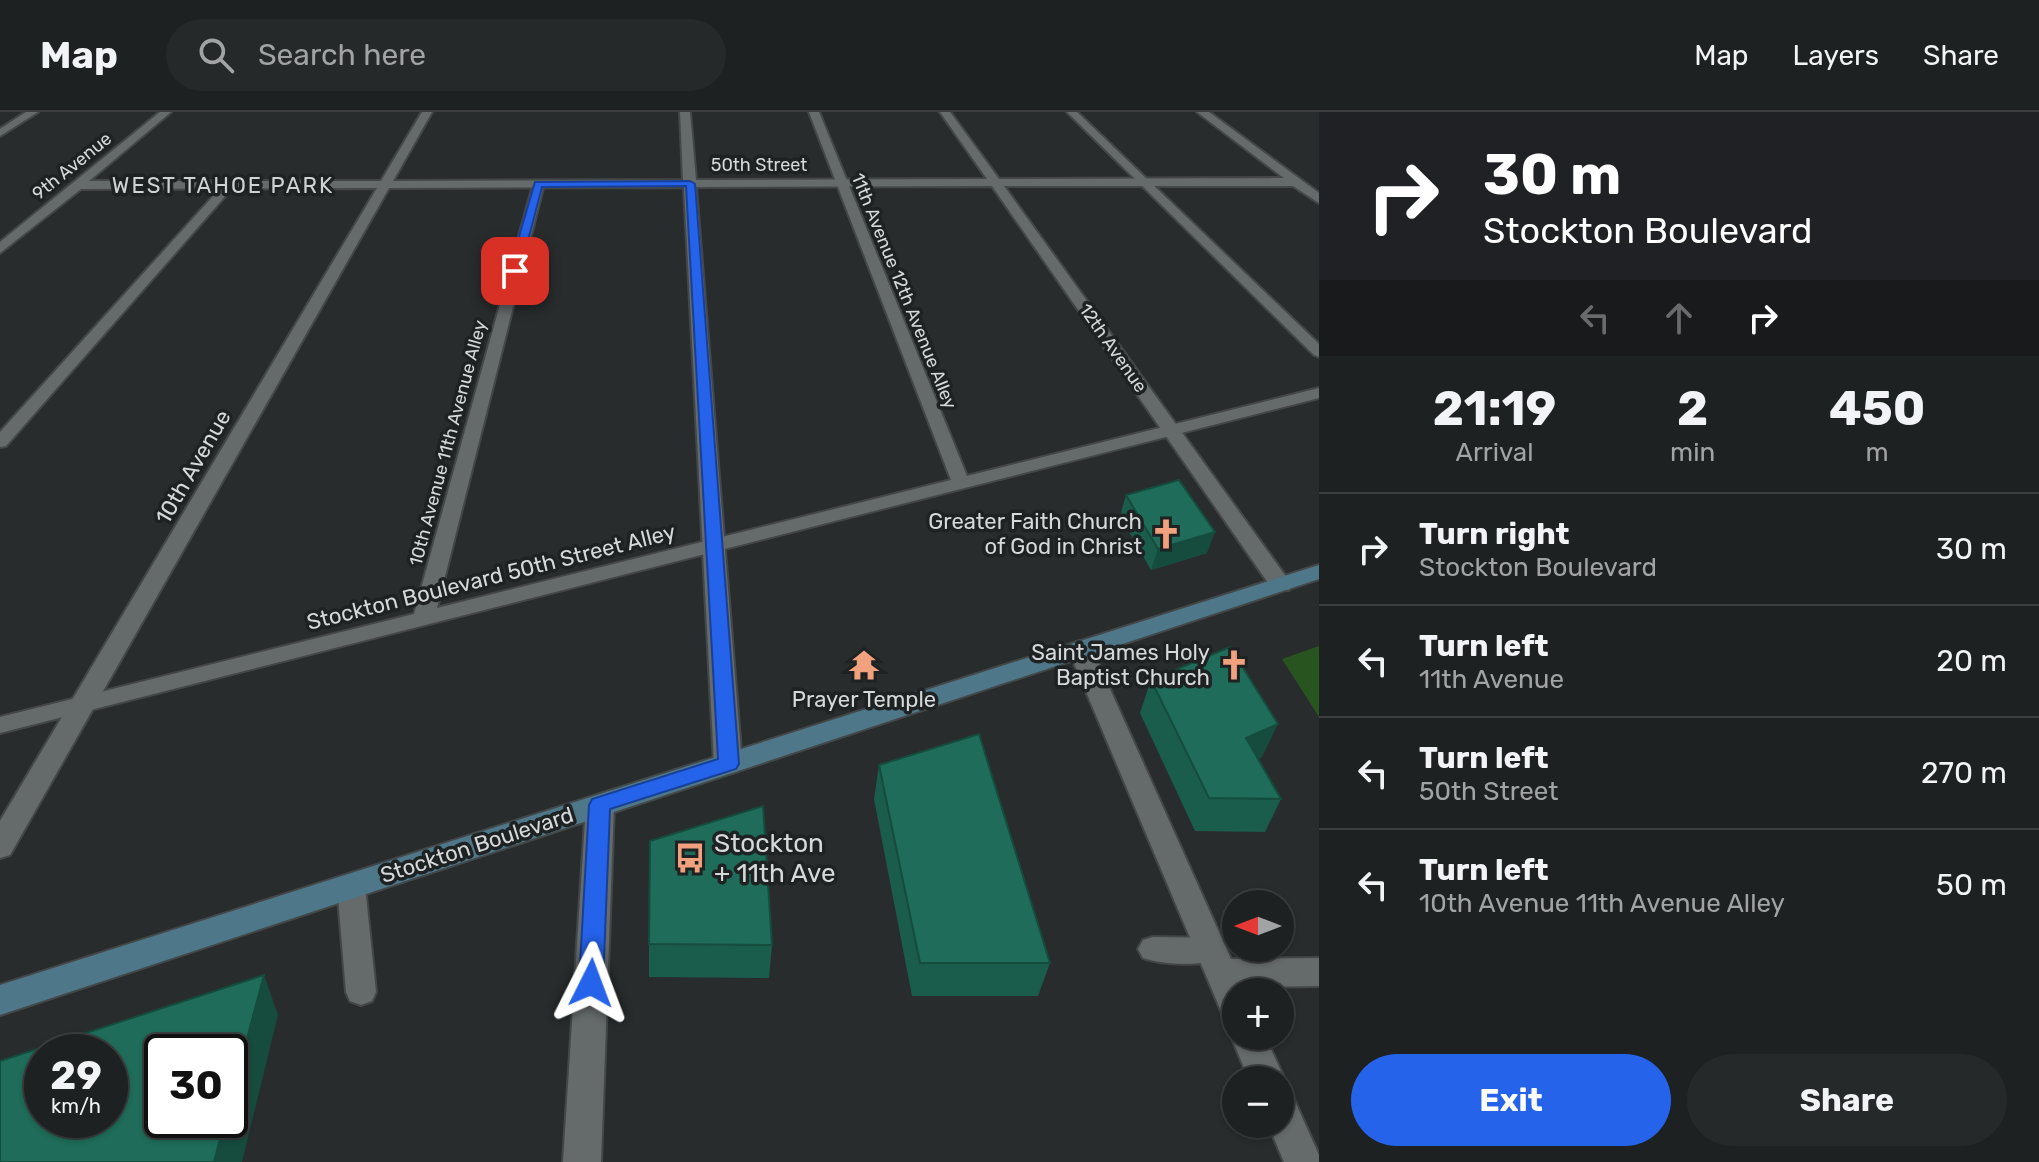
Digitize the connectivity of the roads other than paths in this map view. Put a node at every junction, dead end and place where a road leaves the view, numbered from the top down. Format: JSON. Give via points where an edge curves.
{"nodes":[{"id":1,"x":33,"y":112,"type":"edge"},
{"id":2,"x":166,"y":112,"type":"edge"},
{"id":3,"x":427,"y":112,"type":"edge"},
{"id":4,"x":685,"y":112,"type":"edge"},
{"id":5,"x":814,"y":112,"type":"edge"},
{"id":6,"x":945,"y":112,"type":"edge"},
{"id":7,"x":1072,"y":112,"type":"edge"},
{"id":8,"x":1202,"y":112,"type":"edge"},
{"id":9,"x":0,"y":133,"type":"edge"},
{"id":10,"x":1297,"y":182,"type":"junction"},
{"id":11,"x":842,"y":183,"type":"junction"},
{"id":12,"x":996,"y":183,"type":"junction"},
{"id":13,"x":1145,"y":183,"type":"junction"},
{"id":14,"x":386,"y":184,"type":"junction"},
{"id":15,"x":538,"y":184,"type":"junction"},
{"id":16,"x":690,"y":184,"type":"junction"},
{"id":17,"x":77,"y":185,"type":"junction"},
{"id":18,"x":229,"y":185,"type":"junction"},
{"id":19,"x":1319,"y":199,"type":"edge"},
{"id":20,"x":0,"y":249,"type":"edge"},
{"id":21,"x":1319,"y":352,"type":"edge"},
{"id":22,"x":1319,"y":393,"type":"edge"},
{"id":23,"x":1172,"y":430,"type":"junction"},
{"id":24,"x":0,"y":442,"type":"edge"},
{"id":25,"x":961,"y":483,"type":"junction"},
{"id":26,"x":714,"y":545,"type":"junction"},
{"id":27,"x":1319,"y":572,"type":"edge"},
{"id":28,"x":1281,"y":585,"type":"junction"},
{"id":29,"x":423,"y":619,"type":"junction"},
{"id":30,"x":1080,"y":649,"type":"junction"},
{"id":31,"x":83,"y":704,"type":"junction"},
{"id":32,"x":0,"y":725,"type":"edge"},
{"id":33,"x":728,"y":764,"type":"junction"},
{"id":34,"x":600,"y":805,"type":"junction"},
{"id":35,"x":0,"y":847,"type":"edge"},
{"id":36,"x":351,"y":886,"type":"junction"},
{"id":37,"x":1153,"y":949,"type":"dead end"},
{"id":38,"x":1216,"y":962,"type":"junction"},
{"id":39,"x":1319,"y":972,"type":"edge"},
{"id":40,"x":1223,"y":978,"type":"edge"},
{"id":41,"x":361,"y":992,"type":"dead end"},
{"id":42,"x":0,"y":1000,"type":"edge"},
{"id":43,"x":1293,"y":1138,"type":"edge"},
{"id":44,"x":582,"y":1162,"type":"edge"},
{"id":45,"x":1303,"y":1162,"type":"edge"}],
"edges":[{"from":1,"to":9,"type":"lane"},
{"from":2,"to":17,"type":"street","name":"9th Avenue"},
{"from":3,"to":14,"type":"street","name":"10th Avenue"},
{"from":4,"to":16,"type":"street"},
{"from":5,"to":11,"type":"lane","name":"11th Avenue 12th Avenue Alley"},
{"from":6,"to":12,"type":"street","name":"12th Avenue"},
{"from":7,"to":13,"type":"lane"},
{"from":8,"to":10,"type":"street"},
{"from":10,"to":13,"type":"street","name":"50th Street"},
{"from":10,"to":19,"type":"street"},
{"from":11,"to":12,"type":"street","name":"50th Street"},
{"from":11,"to":16,"type":"street","name":"50th Street"},
{"from":11,"to":25,"type":"lane","name":"11th Avenue 12th Avenue Alley"},
{"from":12,"to":13,"type":"street","name":"50th Street"},
{"from":12,"to":23,"type":"street","name":"12th Avenue"},
{"from":13,"to":21,"type":"lane"},
{"from":14,"to":15,"type":"street","name":"50th Street"},
{"from":14,"to":18,"type":"street","name":"50th Street"},
{"from":14,"to":31,"type":"street","name":"10th Avenue"},
{"from":15,"to":16,"type":"street","name":"50th Street"},
{"from":15,"to":29,"type":"lane","name":"10th Avenue 11th Avenue Alley"},
{"from":16,"to":26,"type":"street"},
{"from":17,"to":18,"type":"street","name":"50th Street"},
{"from":17,"to":20,"type":"street","name":"9th Avenue"},
{"from":18,"to":24,"type":"lane"},
{"from":22,"to":23,"type":"lane","name":"Stockton Boulevard 50th Street Alley"},
{"from":23,"to":25,"type":"lane","name":"Stockton Boulevard 50th Street Alley"},
{"from":23,"to":28,"type":"street","name":"12th Avenue"},
{"from":25,"to":26,"type":"lane","name":"Stockton Boulevard 50th Street Alley"},
{"from":26,"to":29,"type":"lane","name":"Stockton Boulevard 50th Street Alley"},
{"from":26,"to":33,"type":"street"},
{"from":27,"to":28,"type":"main road","name":"Stockton Boulevard"},
{"from":28,"to":30,"type":"main road","name":"Stockton Boulevard"},
{"from":29,"to":31,"type":"lane","name":"Stockton Boulevard 50th Street Alley"},
{"from":30,"to":33,"type":"main road","name":"Stockton Boulevard"},
{"from":30,"to":38,"type":"street"},
{"from":31,"to":32,"type":"lane","name":"Stockton Boulevard 50th Street Alley"},
{"from":31,"to":35,"type":"street","name":"10th Avenue"},
{"from":33,"to":34,"type":"main road","name":"Stockton Boulevard"},
{"from":34,"to":36,"type":"main road","name":"Stockton Boulevard"},
{"from":34,"to":44,"type":"street"},
{"from":36,"to":41,"type":"lane"},
{"from":36,"to":42,"type":"main road","name":"Stockton Boulevard"},
{"from":37,"to":38,"type":"lane"},
{"from":38,"to":39,"type":"street"},
{"from":38,"to":40,"type":"street"},
{"from":43,"to":45,"type":"street"}]}
